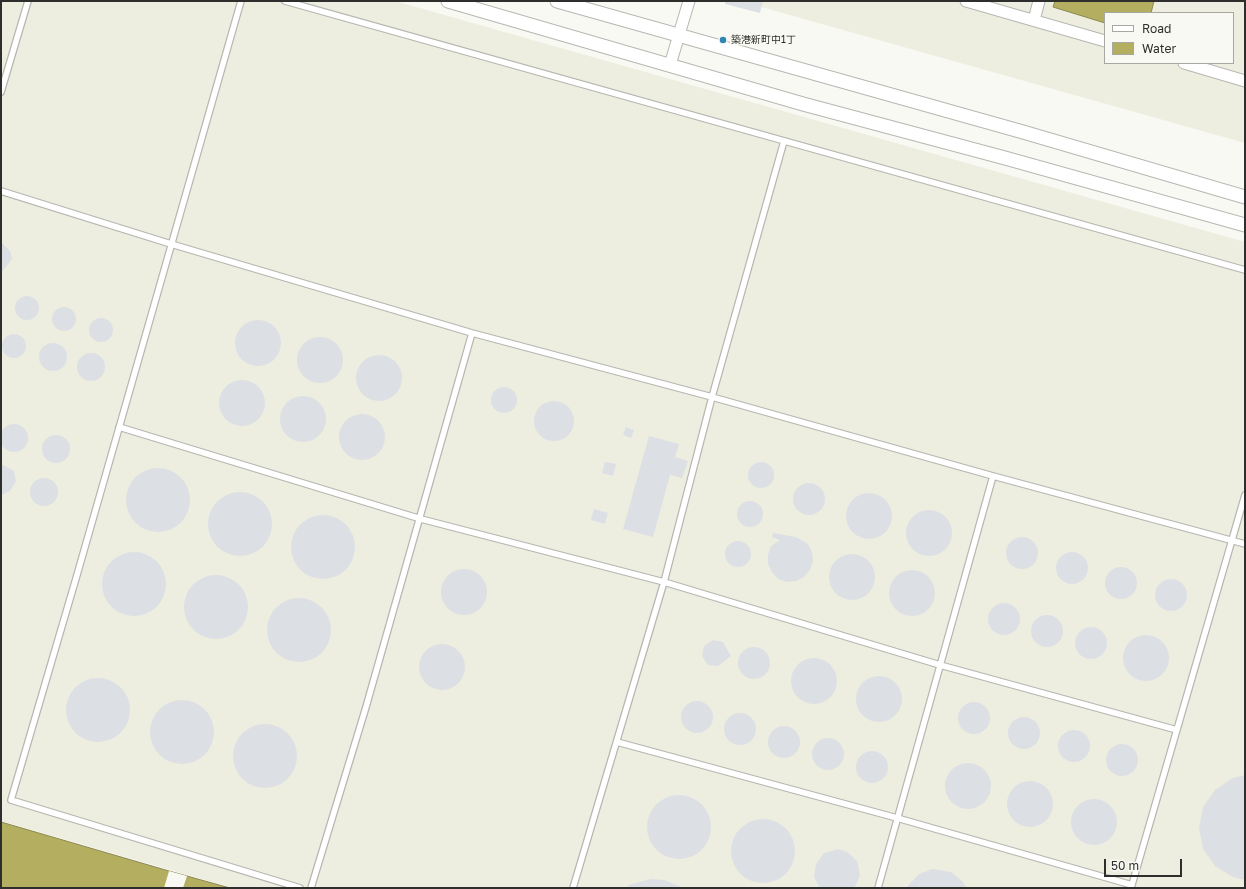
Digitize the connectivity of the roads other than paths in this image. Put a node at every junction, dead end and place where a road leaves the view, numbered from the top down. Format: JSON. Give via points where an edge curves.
{"nodes":[{"id":1,"x":28,"y":1,"type":"edge"},
{"id":2,"x":241,"y":1,"type":"edge"},
{"id":3,"x":285,"y":1,"type":"edge"},
{"id":4,"x":448,"y":1,"type":"edge"},
{"id":5,"x":557,"y":1,"type":"edge"},
{"id":6,"x":689,"y":1,"type":"edge"},
{"id":7,"x":966,"y":1,"type":"edge"},
{"id":8,"x":1039,"y":1,"type":"edge"},
{"id":9,"x":1034,"y":20,"type":"junction"},
{"id":10,"x":679,"y":36,"type":"junction"},
{"id":11,"x":1104,"y":41,"type":"edge"},
{"id":12,"x":1188,"y":64,"type":"edge"},
{"id":13,"x":670,"y":66,"type":"junction"},
{"id":14,"x":1245,"y":80,"type":"edge"},
{"id":15,"x":1,"y":92,"type":"edge"},
{"id":16,"x":784,"y":141,"type":"junction"},
{"id":17,"x":1,"y":191,"type":"edge"},
{"id":18,"x":1245,"y":197,"type":"edge"},
{"id":19,"x":1245,"y":225,"type":"edge"},
{"id":20,"x":171,"y":244,"type":"junction"},
{"id":21,"x":1245,"y":270,"type":"edge"},
{"id":22,"x":472,"y":333,"type":"junction"},
{"id":23,"x":712,"y":397,"type":"junction"},
{"id":24,"x":119,"y":427,"type":"junction"},
{"id":25,"x":993,"y":476,"type":"junction"},
{"id":26,"x":1245,"y":495,"type":"edge"},
{"id":27,"x":421,"y":519,"type":"junction"},
{"id":28,"x":1232,"y":541,"type":"junction"},
{"id":29,"x":1245,"y":544,"type":"edge"},
{"id":30,"x":664,"y":582,"type":"junction"},
{"id":31,"x":940,"y":665,"type":"junction"},
{"id":32,"x":1177,"y":730,"type":"junction"},
{"id":33,"x":617,"y":742,"type":"junction"},
{"id":34,"x":897,"y":818,"type":"junction"},
{"id":35,"x":1132,"y":886,"type":"edge"},
{"id":36,"x":300,"y":888,"type":"edge"},
{"id":37,"x":311,"y":888,"type":"edge"},
{"id":38,"x":573,"y":888,"type":"edge"},
{"id":39,"x":878,"y":888,"type":"edge"}],
"edges":[{"from":1,"to":15,"type":"lane"},
{"from":2,"to":20,"type":"lane"},
{"from":3,"to":16,"type":"lane"},
{"from":4,"to":13,"type":"street"},
{"from":5,"to":10,"type":"street"},
{"from":6,"to":10,"type":"street"},
{"from":7,"to":9,"type":"street"},
{"from":8,"to":9,"type":"street"},
{"from":9,"to":11,"type":"street"},
{"from":10,"to":13,"type":"street"},
{"from":10,"to":18,"type":"street"},
{"from":12,"to":14,"type":"street"},
{"from":13,"to":19,"type":"street"},
{"from":16,"to":21,"type":"lane"},
{"from":16,"to":23,"type":"lane"},
{"from":17,"to":20,"type":"lane"},
{"from":20,"to":22,"type":"lane"},
{"from":20,"to":24,"type":"lane"},
{"from":22,"to":23,"type":"lane"},
{"from":22,"to":27,"type":"lane"},
{"from":23,"to":25,"type":"lane"},
{"from":23,"to":30,"type":"lane"},
{"from":24,"to":27,"type":"lane"},
{"from":24,"to":36,"type":"lane","via":[[11,800]]},
{"from":25,"to":28,"type":"lane"},
{"from":25,"to":31,"type":"lane"},
{"from":26,"to":28,"type":"lane"},
{"from":27,"to":30,"type":"lane"},
{"from":27,"to":37,"type":"lane"},
{"from":28,"to":29,"type":"lane"},
{"from":28,"to":32,"type":"lane"},
{"from":30,"to":31,"type":"lane"},
{"from":30,"to":33,"type":"lane"},
{"from":31,"to":32,"type":"lane"},
{"from":31,"to":34,"type":"lane"},
{"from":32,"to":35,"type":"lane"},
{"from":33,"to":34,"type":"lane"},
{"from":33,"to":38,"type":"lane"},
{"from":34,"to":35,"type":"lane"},
{"from":34,"to":39,"type":"lane"}]}
